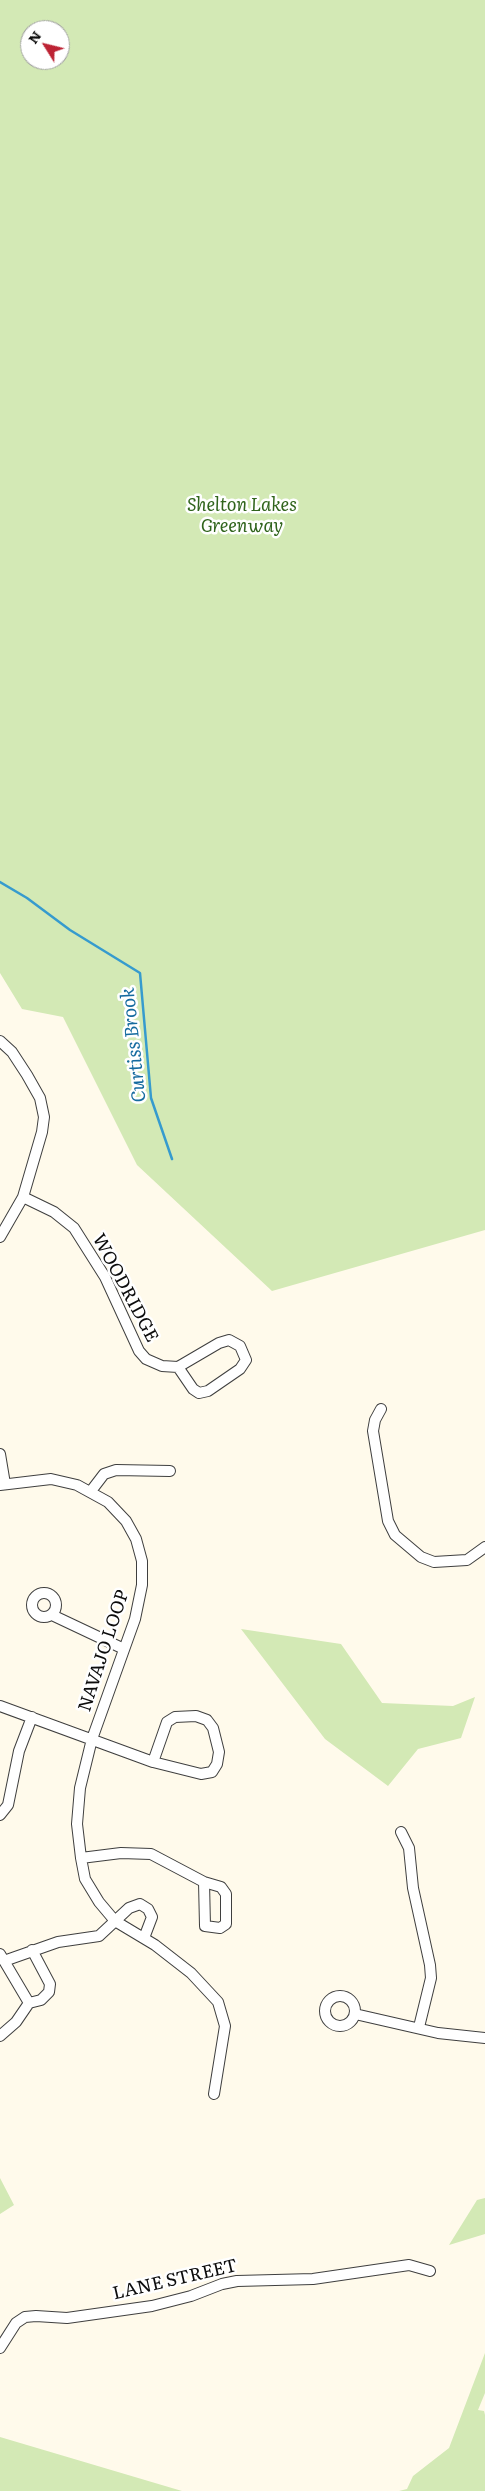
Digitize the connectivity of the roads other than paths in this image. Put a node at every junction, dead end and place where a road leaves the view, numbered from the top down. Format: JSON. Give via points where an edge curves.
{"nodes":[{"id":1,"x":0,"y":1041,"type":"edge"},
{"id":2,"x":23,"y":1197,"type":"junction"},
{"id":3,"x":0,"y":1237,"type":"edge"},
{"id":4,"x":178,"y":1367,"type":"junction"},
{"id":5,"x":381,"y":1409,"type":"dead end"},
{"id":6,"x":0,"y":1454,"type":"edge"},
{"id":7,"x":170,"y":1471,"type":"dead end"},
{"id":8,"x":2,"y":1485,"type":"edge"},
{"id":9,"x":91,"y":1491,"type":"junction"},
{"id":10,"x":485,"y":1547,"type":"edge"},
{"id":11,"x":52,"y":1615,"type":"dead end"},
{"id":12,"x":124,"y":1649,"type":"junction"},
{"id":13,"x":0,"y":1706,"type":"edge"},
{"id":14,"x":32,"y":1717,"type":"junction"},
{"id":15,"x":92,"y":1739,"type":"junction"},
{"id":16,"x":153,"y":1762,"type":"junction"},
{"id":17,"x":0,"y":1815,"type":"edge"},
{"id":18,"x":400,"y":1832,"type":"dead end"},
{"id":19,"x":81,"y":1858,"type":"junction"},
{"id":20,"x":204,"y":1882,"type":"dead end"},
{"id":21,"x":115,"y":1921,"type":"junction"},
{"id":22,"x":144,"y":1938,"type":"junction"},
{"id":23,"x":32,"y":1950,"type":"junction"},
{"id":24,"x":2,"y":1958,"type":"edge"},
{"id":25,"x":29,"y":2003,"type":"junction"},
{"id":26,"x":355,"y":2014,"type":"dead end"},
{"id":27,"x":419,"y":2027,"type":"junction"},
{"id":28,"x":0,"y":2036,"type":"edge"},
{"id":29,"x":485,"y":2038,"type":"edge"},
{"id":30,"x":214,"y":2094,"type":"dead end"},
{"id":31,"x":430,"y":2271,"type":"dead end"},
{"id":32,"x":0,"y":2348,"type":"edge"}],
"edges":[{"from":1,"to":2,"type":"street","via":[[12,1052],[27,1075],[40,1098],[44,1117]]},
{"from":2,"to":3,"type":"street"},
{"from":2,"to":4,"type":"street","name":"WOODRIDGE","via":[[54,1212],[74,1228],[105,1277],[142,1356],[154,1364]]},
{"from":4,"to":4,"type":"street","via":[[224,1340],[237,1343],[246,1360],[240,1369],[208,1391],[199,1393]]},
{"from":5,"to":10,"type":"street","via":[[373,1431],[388,1521],[395,1535],[414,1552],[434,1562],[467,1560]]},
{"from":6,"to":8,"type":"street"},
{"from":7,"to":9,"type":"street","via":[[116,1470],[104,1474]]},
{"from":8,"to":9,"type":"street","name":"NAVAJO LOOP","via":[[51,1480]]},
{"from":9,"to":12,"type":"street","name":"NAVAJO LOOP","via":[[108,1502],[126,1521],[142,1561],[139,1603]]},
{"from":11,"to":12,"type":"street"},
{"from":12,"to":15,"type":"street","name":"NAVAJO LOOP"},
{"from":13,"to":14,"type":"street"},
{"from":14,"to":15,"type":"street"},
{"from":14,"to":17,"type":"street","via":[[19,1751],[8,1805]]},
{"from":15,"to":16,"type":"street"},
{"from":15,"to":19,"type":"street","name":"NAVAJO LOOP","via":[[80,1788],[76,1824]]},
{"from":16,"to":16,"type":"street","via":[[201,1774],[212,1772],[219,1752],[213,1728],[207,1720],[196,1716],[175,1716],[168,1722]]},
{"from":18,"to":27,"type":"street","via":[[409,1848],[413,1888],[430,1964],[431,1978]]},
{"from":19,"to":20,"type":"street","via":[[121,1853],[151,1854]]},
{"from":19,"to":21,"type":"street","name":"NAVAJO LOOP","via":[[85,1879],[98,1902]]},
{"from":21,"to":22,"type":"street","name":"NAVAJO LOOP"},
{"from":21,"to":22,"type":"street","via":[[129,1908],[140,1904],[152,1917]]},
{"from":21,"to":23,"type":"street","via":[[99,1936],[58,1942]]},
{"from":22,"to":30,"type":"street","name":"NAVAJO LOOP","via":[[191,1973],[218,2002],[225,2026]]},
{"from":23,"to":24,"type":"street"},
{"from":23,"to":25,"type":"street","via":[[50,1984],[49,1992],[41,2000]]},
{"from":24,"to":25,"type":"street"},
{"from":25,"to":28,"type":"street","via":[[16,2022]]},
{"from":26,"to":27,"type":"street"},
{"from":27,"to":29,"type":"street","via":[[438,2033]]},
{"from":31,"to":32,"type":"street","name":"LANE STREET","via":[[409,2265],[313,2279],[237,2281],[152,2306],[67,2318],[25,2317],[16,2323]]}]}
